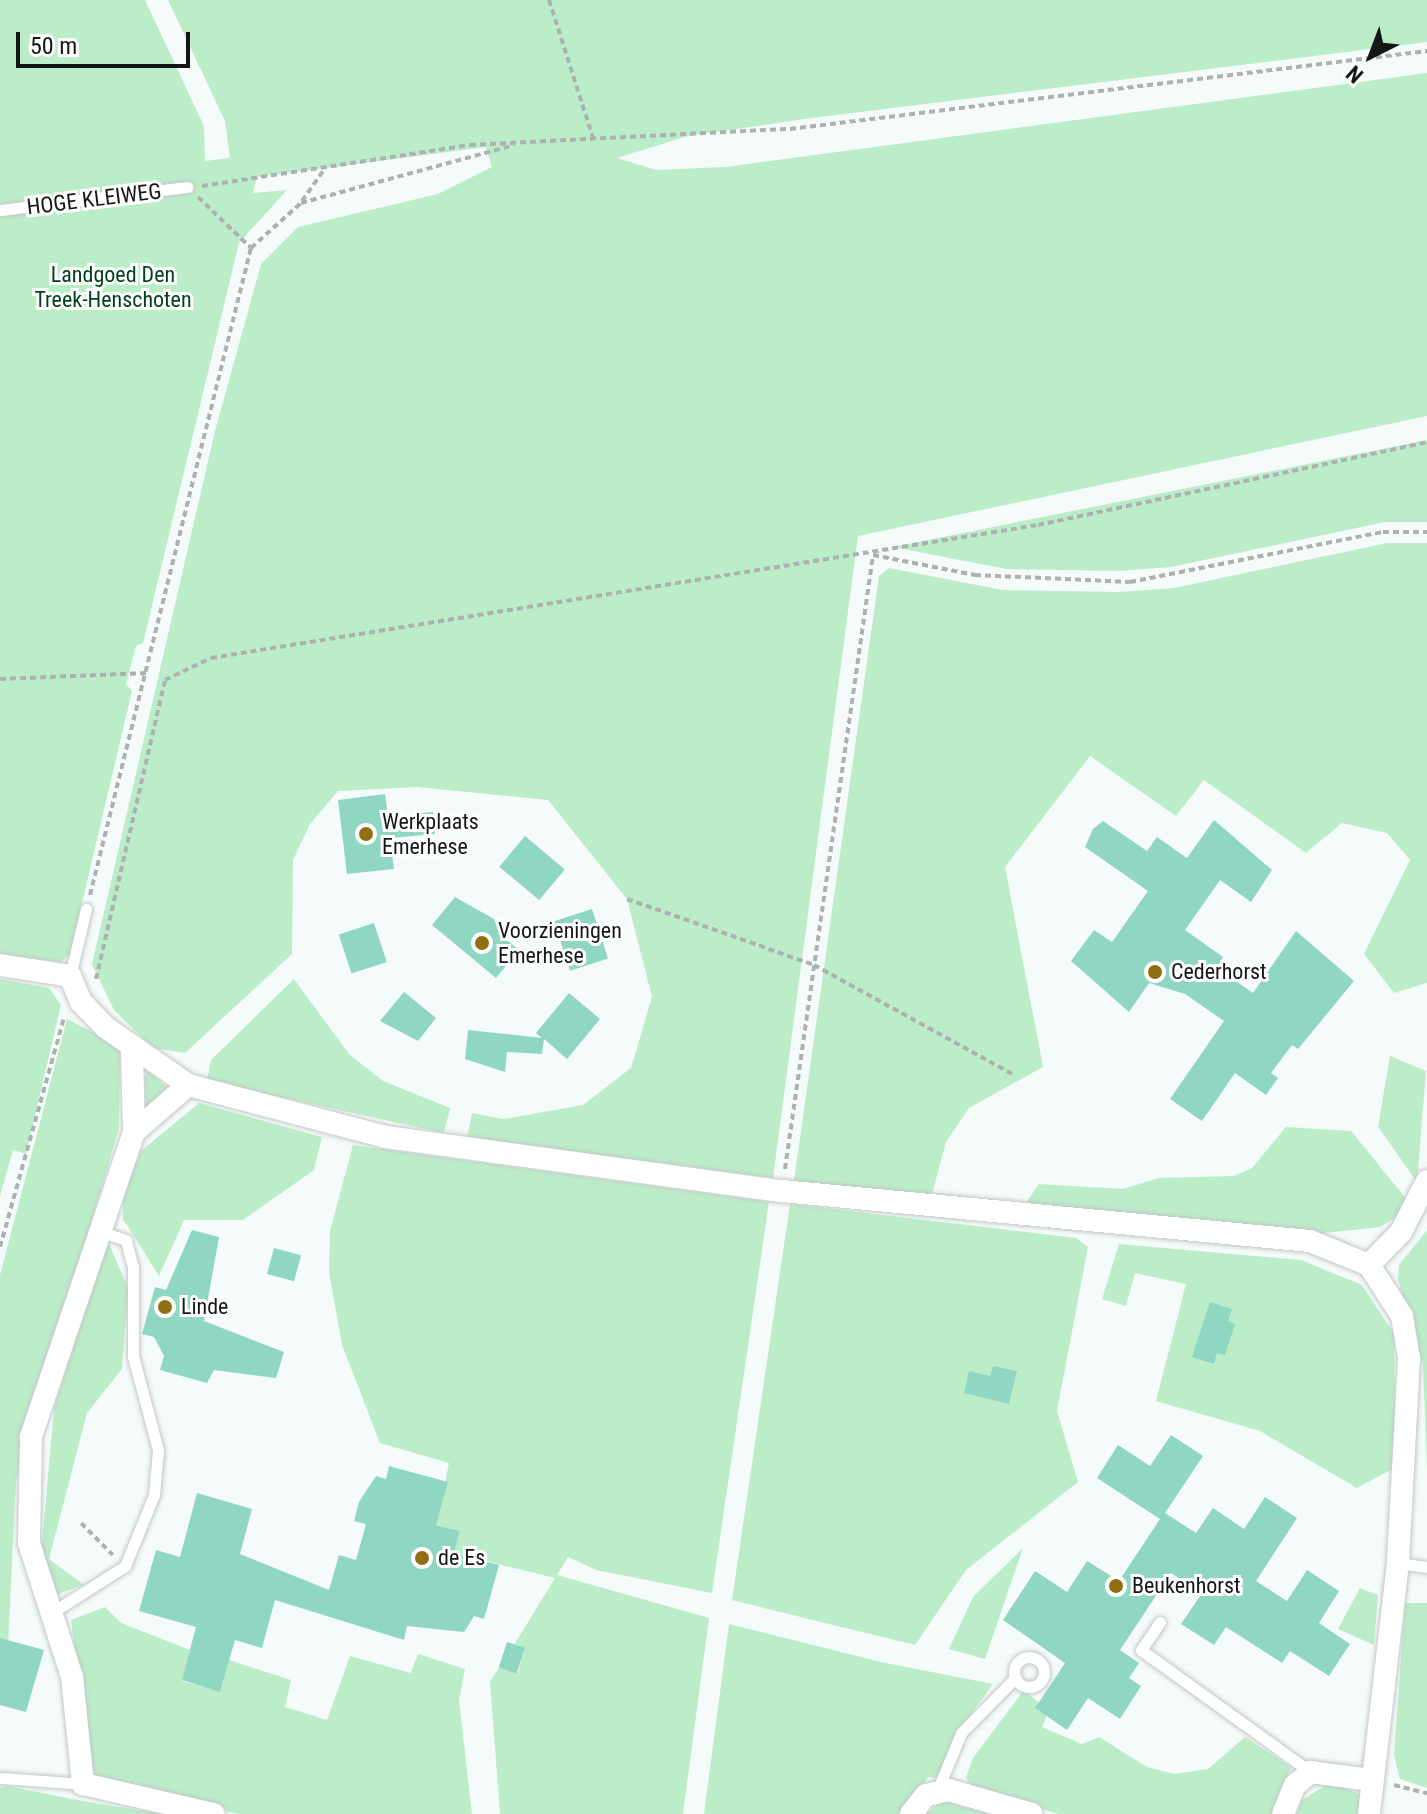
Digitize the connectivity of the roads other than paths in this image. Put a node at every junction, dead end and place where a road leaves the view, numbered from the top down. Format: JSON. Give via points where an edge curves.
{"nodes":[{"id":1,"x":188,"y":187,"type":"road end"},
{"id":2,"x":0,"y":210,"type":"edge"},
{"id":3,"x":86,"y":909,"type":"road end"},
{"id":4,"x":0,"y":965,"type":"edge"},
{"id":5,"x":71,"y":982,"type":"junction"},
{"id":6,"x":132,"y":1053,"type":"junction"},
{"id":7,"x":188,"y":1085,"type":"junction"},
{"id":8,"x":134,"y":1132,"type":"junction"},
{"id":9,"x":1427,"y":1181,"type":"edge"},
{"id":10,"x":99,"y":1231,"type":"junction"},
{"id":11,"x":1369,"y":1265,"type":"junction"},
{"id":12,"x":1398,"y":1563,"type":"junction"},
{"id":13,"x":1427,"y":1567,"type":"edge"},
{"id":14,"x":51,"y":1613,"type":"junction"},
{"id":15,"x":1160,"y":1622,"type":"dead end"},
{"id":16,"x":1015,"y":1678,"type":"dead end"},
{"id":17,"x":1311,"y":1772,"type":"junction"},
{"id":18,"x":0,"y":1778,"type":"edge"},
{"id":19,"x":1371,"y":1780,"type":"junction"},
{"id":20,"x":83,"y":1784,"type":"junction"},
{"id":21,"x":937,"y":1791,"type":"junction"},
{"id":22,"x":214,"y":1814,"type":"edge"},
{"id":23,"x":911,"y":1814,"type":"edge"},
{"id":24,"x":1032,"y":1814,"type":"edge"},
{"id":25,"x":1283,"y":1814,"type":"edge"},
{"id":26,"x":1369,"y":1814,"type":"edge"}],
"edges":[{"from":1,"to":2,"type":"lane","name":"HOGE KLEIWEG"},
{"from":3,"to":5,"type":"lane"},
{"from":4,"to":5,"type":"street"},
{"from":5,"to":6,"type":"street","via":[[89,1011]]},
{"from":6,"to":7,"type":"street"},
{"from":6,"to":8,"type":"street"},
{"from":7,"to":8,"type":"street"},
{"from":7,"to":11,"type":"street","via":[[386,1137],[782,1191],[1310,1241]]},
{"from":8,"to":10,"type":"street"},
{"from":9,"to":11,"type":"street","via":[[1401,1232]]},
{"from":10,"to":14,"type":"street","via":[[31,1437],[29,1543]]},
{"from":10,"to":14,"type":"lane","via":[[126,1240],[133,1267],[133,1356],[158,1450],[154,1495],[125,1566]]},
{"from":11,"to":12,"type":"street","via":[[1402,1316],[1409,1358]]},
{"from":12,"to":13,"type":"lane"},
{"from":12,"to":19,"type":"street"},
{"from":14,"to":20,"type":"street","via":[[72,1677]]},
{"from":15,"to":17,"type":"lane","via":[[1141,1650]]},
{"from":16,"to":21,"type":"lane","via":[[961,1733]]},
{"from":17,"to":19,"type":"street"},
{"from":17,"to":25,"type":"street","via":[[1295,1785]]},
{"from":18,"to":20,"type":"lane"},
{"from":19,"to":26,"type":"street"},
{"from":20,"to":22,"type":"street"},
{"from":21,"to":23,"type":"street"},
{"from":21,"to":24,"type":"street"}]}
